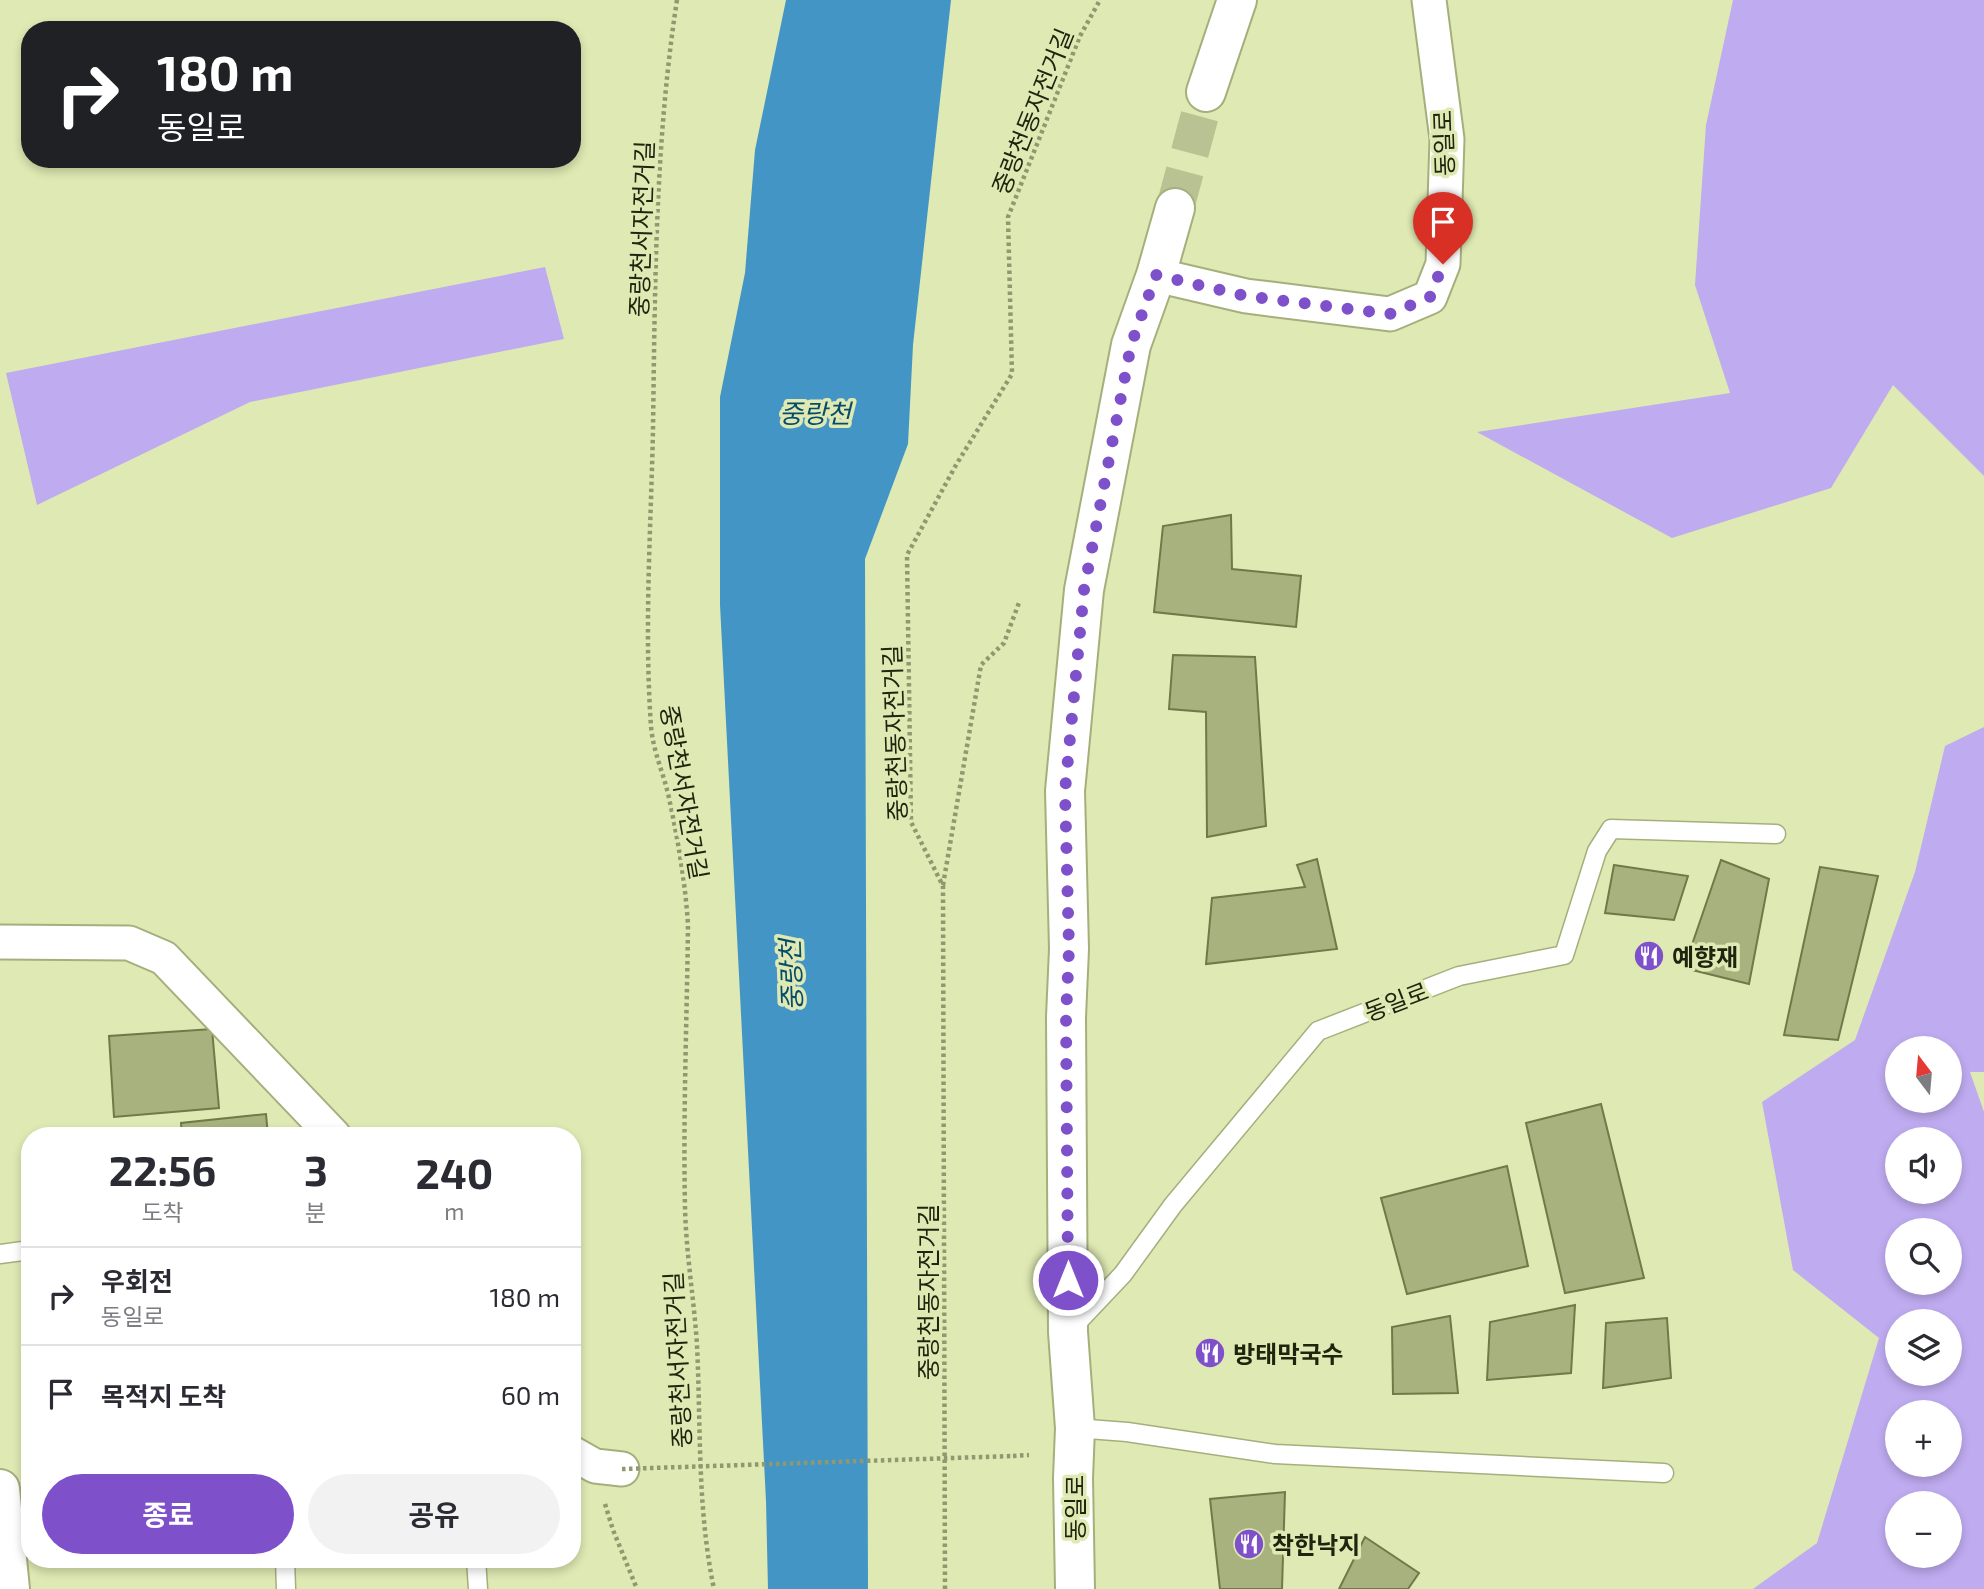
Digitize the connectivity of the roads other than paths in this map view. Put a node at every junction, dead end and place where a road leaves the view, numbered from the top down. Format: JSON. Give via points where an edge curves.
{"nodes":[{"id":1,"x":1237,"y":0,"type":"edge"},
{"id":2,"x":1429,"y":0,"type":"edge"},
{"id":3,"x":1206,"y":92,"type":"tunnel mouth"},
{"id":4,"x":1175,"y":208,"type":"tunnel mouth"},
{"id":5,"x":1156,"y":275,"type":"junction"},
{"id":6,"x":1776,"y":834,"type":"dead end"},
{"id":7,"x":0,"y":942,"type":"edge"},
{"id":8,"x":325,"y":1127,"type":"edge"},
{"id":9,"x":21,"y":1251,"type":"edge"},
{"id":10,"x":0,"y":1254,"type":"edge"},
{"id":11,"x":1068,"y":1332,"type":"junction"},
{"id":12,"x":1075,"y":1428,"type":"junction"},
{"id":13,"x":1664,"y":1473,"type":"dead end"},
{"id":14,"x":0,"y":1489,"type":"edge"},
{"id":15,"x":285,"y":1568,"type":"edge"},
{"id":16,"x":477,"y":1568,"type":"edge"},
{"id":17,"x":10,"y":1589,"type":"edge"},
{"id":18,"x":286,"y":1589,"type":"edge"},
{"id":19,"x":478,"y":1589,"type":"edge"},
{"id":20,"x":1075,"y":1589,"type":"edge"}],
"edges":[{"from":1,"to":3,"type":"street"},
{"from":2,"to":5,"type":"street","name":"동일로","via":[[1447,139],[1443,264],[1430,297],[1390,314],[1246,296]]},
{"from":4,"to":5,"type":"street","name":"동일로"},
{"from":5,"to":11,"type":"street","name":"동일로","via":[[1131,345],[1084,590],[1065,791]]},
{"from":6,"to":11,"type":"lane","name":"동일로","via":[[1611,829],[1597,851],[1564,955],[1459,976],[1318,1031],[1172,1205],[1123,1274]]},
{"from":7,"to":8,"type":"street","via":[[129,943],[164,958]]},
{"from":9,"to":10,"type":"lane"},
{"from":11,"to":12,"type":"street","name":"동일로"},
{"from":12,"to":13,"type":"lane","via":[[1275,1454]]},
{"from":12,"to":20,"type":"street","name":"동일로"},
{"from":14,"to":17,"type":"street"},
{"from":15,"to":18,"type":"lane"},
{"from":16,"to":19,"type":"lane"}]}
